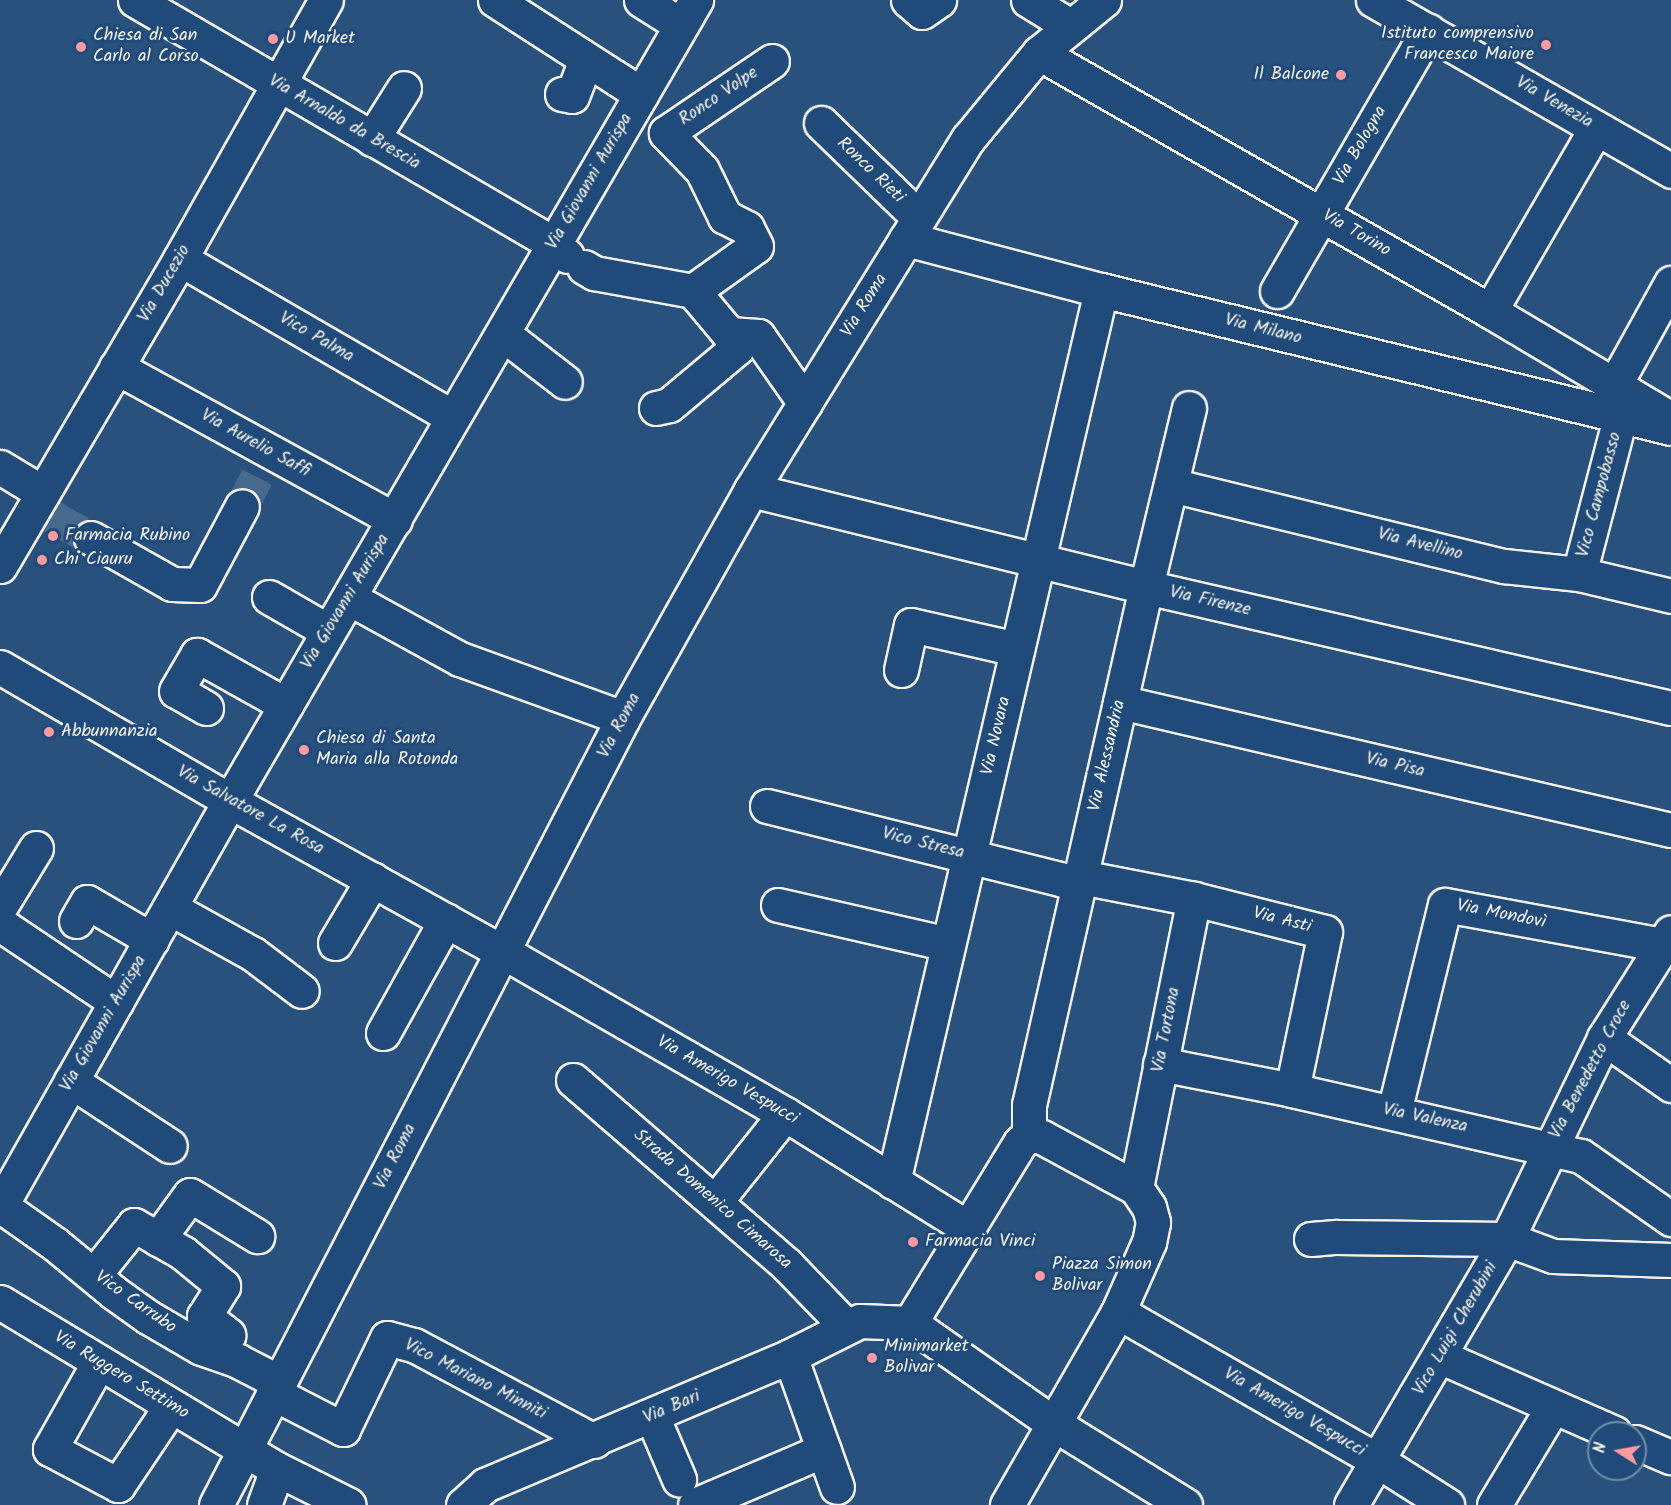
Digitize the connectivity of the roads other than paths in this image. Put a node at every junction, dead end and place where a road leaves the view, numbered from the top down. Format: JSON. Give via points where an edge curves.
{"nodes":[{"id":1,"x":135,"y":0,"type":"edge"},
{"id":2,"x":326,"y":0,"type":"edge"},
{"id":3,"x":495,"y":0,"type":"edge"},
{"id":4,"x":641,"y":0,"type":"edge"},
{"id":5,"x":908,"y":0,"type":"edge"},
{"id":6,"x":939,"y":0,"type":"edge"},
{"id":7,"x":1028,"y":0,"type":"edge"},
{"id":8,"x":1104,"y":0,"type":"edge"},
{"id":9,"x":1373,"y":0,"type":"edge"},
{"id":10,"x":689,"y":13,"type":"edge"},
{"id":11,"x":1070,"y":26,"type":"junction"},
{"id":12,"x":1428,"y":31,"type":"junction"},
{"id":13,"x":1039,"y":53,"type":"junction"},
{"id":14,"x":586,"y":60,"type":"junction"},
{"id":15,"x":772,"y":61,"type":"dead end"},
{"id":16,"x":276,"y":84,"type":"junction"},
{"id":17,"x":404,"y":88,"type":"dead end"},
{"id":18,"x":562,"y":94,"type":"dead end"},
{"id":19,"x":641,"y":94,"type":"junction"},
{"id":20,"x":821,"y":123,"type":"dead end"},
{"id":21,"x":1596,"y":128,"type":"junction"},
{"id":22,"x":372,"y":139,"type":"junction"},
{"id":23,"x":1671,"y":171,"type":"edge"},
{"id":24,"x":1321,"y":214,"type":"junction"},
{"id":25,"x":913,"y":228,"type":"junction"},
{"id":26,"x":569,"y":256,"type":"junction"},
{"id":27,"x":180,"y":259,"type":"junction"},
{"id":28,"x":1101,"y":290,"type":"junction"},
{"id":29,"x":693,"y":291,"type":"junction"},
{"id":30,"x":1277,"y":291,"type":"dead end"},
{"id":31,"x":1666,"y":302,"type":"edge"},
{"id":32,"x":1490,"y":311,"type":"junction"},
{"id":33,"x":503,"y":334,"type":"junction"},
{"id":34,"x":743,"y":335,"type":"junction"},
{"id":35,"x":116,"y":367,"type":"junction"},
{"id":36,"x":565,"y":382,"type":"dead end"},
{"id":37,"x":1620,"y":399,"type":"junction"},
{"id":38,"x":805,"y":403,"type":"junction"},
{"id":39,"x":656,"y":408,"type":"dead end"},
{"id":40,"x":1190,"y":408,"type":"dead end"},
{"id":41,"x":453,"y":417,"type":"junction"},
{"id":42,"x":1671,"y":418,"type":"edge"},
{"id":43,"x":1671,"y":428,"type":"edge"},
{"id":44,"x":0,"y":467,"type":"edge"},
{"id":45,"x":1171,"y":485,"type":"junction"},
{"id":46,"x":751,"y":490,"type":"junction"},
{"id":47,"x":43,"y":505,"type":"junction"},
{"id":48,"x":242,"y":506,"type":"tunnel mouth"},
{"id":49,"x":395,"y":520,"type":"junction"},
{"id":50,"x":91,"y":538,"type":"tunnel mouth"},
{"id":51,"x":1038,"y":561,"type":"junction"},
{"id":52,"x":0,"y":566,"type":"edge"},
{"id":53,"x":1579,"y":574,"type":"junction"},
{"id":54,"x":1146,"y":587,"type":"junction"},
{"id":55,"x":1671,"y":596,"type":"edge"},
{"id":56,"x":268,"y":597,"type":"dead end"},
{"id":57,"x":348,"y":598,"type":"junction"},
{"id":58,"x":328,"y":631,"type":"junction"},
{"id":59,"x":1017,"y":648,"type":"junction"},
{"id":60,"x":0,"y":667,"type":"edge"},
{"id":61,"x":901,"y":669,"type":"dead end"},
{"id":62,"x":1120,"y":702,"type":"junction"},
{"id":63,"x":286,"y":705,"type":"junction"},
{"id":64,"x":206,"y":708,"type":"dead end"},
{"id":65,"x":1671,"y":708,"type":"edge"},
{"id":66,"x":623,"y":718,"type":"junction"},
{"id":67,"x":230,"y":801,"type":"junction"},
{"id":68,"x":767,"y":807,"type":"dead end"},
{"id":69,"x":1671,"y":831,"type":"edge"},
{"id":70,"x":36,"y":848,"type":"dead end"},
{"id":71,"x":969,"y":856,"type":"junction"},
{"id":72,"x":373,"y":879,"type":"junction"},
{"id":73,"x":1080,"y":879,"type":"junction"},
{"id":74,"x":1194,"y":899,"type":"junction"},
{"id":75,"x":778,"y":905,"type":"dead end"},
{"id":76,"x":0,"y":907,"type":"edge"},
{"id":77,"x":170,"y":908,"type":"junction"},
{"id":78,"x":446,"y":920,"type":"junction"},
{"id":79,"x":76,"y":921,"type":"dead end"},
{"id":80,"x":0,"y":924,"type":"edge"},
{"id":81,"x":1668,"y":937,"type":"edge"},
{"id":82,"x":152,"y":940,"type":"junction"},
{"id":83,"x":335,"y":943,"type":"dead end"},
{"id":84,"x":948,"y":944,"type":"junction"},
{"id":85,"x":502,"y":951,"type":"junction"},
{"id":86,"x":302,"y":991,"type":"dead end"},
{"id":87,"x":116,"y":1002,"type":"junction"},
{"id":88,"x":383,"y":1033,"type":"dead end"},
{"id":89,"x":1604,"y":1038,"type":"junction"},
{"id":90,"x":1160,"y":1064,"type":"junction"},
{"id":91,"x":573,"y":1080,"type":"dead end"},
{"id":92,"x":71,"y":1081,"type":"junction"},
{"id":93,"x":1671,"y":1085,"type":"edge"},
{"id":94,"x":1292,"y":1090,"type":"junction"},
{"id":95,"x":1394,"y":1112,"type":"junction"},
{"id":96,"x":785,"y":1114,"type":"junction"},
{"id":97,"x":1029,"y":1120,"type":"junction"},
{"id":98,"x":170,"y":1146,"type":"dead end"},
{"id":99,"x":1551,"y":1148,"type":"junction"},
{"id":100,"x":1139,"y":1174,"type":"junction"},
{"id":101,"x":893,"y":1182,"type":"junction"},
{"id":102,"x":3,"y":1196,"type":"edge"},
{"id":103,"x":715,"y":1202,"type":"junction"},
{"id":104,"x":1671,"y":1220,"type":"edge"},
{"id":105,"x":958,"y":1222,"type":"junction"},
{"id":106,"x":257,"y":1236,"type":"dead end"},
{"id":107,"x":158,"y":1239,"type":"junction"},
{"id":108,"x":1311,"y":1239,"type":"dead end"},
{"id":109,"x":1507,"y":1239,"type":"junction"},
{"id":110,"x":1671,"y":1260,"type":"edge"},
{"id":111,"x":94,"y":1275,"type":"junction"},
{"id":112,"x":0,"y":1302,"type":"edge"},
{"id":113,"x":1128,"y":1318,"type":"junction"},
{"id":114,"x":897,"y":1322,"type":"junction"},
{"id":115,"x":846,"y":1326,"type":"junction"},
{"id":116,"x":218,"y":1354,"type":"junction"},
{"id":117,"x":790,"y":1356,"type":"junction"},
{"id":118,"x":1441,"y":1357,"type":"junction"},
{"id":119,"x":99,"y":1362,"type":"junction"},
{"id":120,"x":276,"y":1388,"type":"junction"},
{"id":121,"x":171,"y":1406,"type":"junction"},
{"id":122,"x":1552,"y":1407,"type":"junction"},
{"id":123,"x":652,"y":1416,"type":"junction"},
{"id":124,"x":1587,"y":1422,"type":"edge"},
{"id":125,"x":1057,"y":1434,"type":"junction"},
{"id":126,"x":594,"y":1441,"type":"junction"},
{"id":127,"x":1647,"y":1447,"type":"edge"},
{"id":128,"x":242,"y":1449,"type":"junction"},
{"id":129,"x":824,"y":1450,"type":"junction"},
{"id":130,"x":1671,"y":1457,"type":"edge"},
{"id":131,"x":1378,"y":1461,"type":"junction"},
{"id":132,"x":277,"y":1469,"type":"junction"},
{"id":133,"x":837,"y":1486,"type":"dead end"},
{"id":134,"x":687,"y":1492,"type":"edge"},
{"id":135,"x":1444,"y":1504,"type":"edge"},
{"id":136,"x":216,"y":1505,"type":"edge"},
{"id":137,"x":264,"y":1505,"type":"edge"},
{"id":138,"x":349,"y":1505,"type":"edge"},
{"id":139,"x":463,"y":1505,"type":"edge"},
{"id":140,"x":1007,"y":1505,"type":"edge"},
{"id":141,"x":1185,"y":1505,"type":"edge"},
{"id":142,"x":1351,"y":1505,"type":"edge"},
{"id":143,"x":1494,"y":1505,"type":"edge"}],
"edges":[{"from":1,"to":16,"type":"street","name":"Via Arnaldo da Brescia"},
{"from":2,"to":16,"type":"street","name":"Via Ducezio"},
{"from":3,"to":14,"type":"street"},
{"from":4,"to":10,"type":"street"},
{"from":5,"to":6,"type":"street","via":[[922,12]]},
{"from":7,"to":11,"type":"street"},
{"from":8,"to":11,"type":"street","name":"Via Roma"},
{"from":9,"to":12,"type":"street","name":"Via Venezia"},
{"from":10,"to":19,"type":"street","name":"Via Giovanni Aurispa"},
{"from":11,"to":13,"type":"street","name":"Via Roma"},
{"from":12,"to":21,"type":"street","name":"Via Venezia"},
{"from":12,"to":24,"type":"street","name":"Via Bologna"},
{"from":13,"to":24,"type":"street","name":"Via Torino"},
{"from":13,"to":25,"type":"street","name":"Via Roma","via":[[968,139]]},
{"from":14,"to":18,"type":"street","via":[[572,96]]},
{"from":14,"to":19,"type":"street"},
{"from":15,"to":29,"type":"street","name":"Ronco Volpe","via":[[666,132],[702,170],[725,217],[747,228],[756,246]]},
{"from":16,"to":22,"type":"street","name":"Via Arnaldo da Brescia"},
{"from":16,"to":27,"type":"street","name":"Via Ducezio"},
{"from":17,"to":22,"type":"street"},
{"from":19,"to":26,"type":"street","name":"Via Giovanni Aurispa"},
{"from":20,"to":25,"type":"street","name":"Ronco Rieti"},
{"from":21,"to":23,"type":"street","name":"Via Venezia"},
{"from":21,"to":32,"type":"street"},
{"from":22,"to":26,"type":"street","name":"Via Arnaldo da Brescia"},
{"from":24,"to":30,"type":"street","name":"Via Bologna"},
{"from":24,"to":32,"type":"street","name":"Via Torino"},
{"from":25,"to":28,"type":"street","name":"Via Milano"},
{"from":25,"to":38,"type":"street","name":"Via Roma"},
{"from":26,"to":29,"type":"street","name":"Via Arnaldo da Brescia","via":[[594,273]]},
{"from":26,"to":33,"type":"street","name":"Via Giovanni Aurispa"},
{"from":27,"to":35,"type":"street","name":"Via Ducezio"},
{"from":27,"to":41,"type":"street","name":"Vico Palma"},
{"from":28,"to":37,"type":"street","name":"Via Milano"},
{"from":28,"to":51,"type":"street","name":"Via Novara"},
{"from":29,"to":34,"type":"street","via":[[729,334]]},
{"from":31,"to":37,"type":"street","name":"Vico Campobasso"},
{"from":32,"to":37,"type":"street","name":"Via Torino"},
{"from":33,"to":36,"type":"street"},
{"from":33,"to":41,"type":"street","name":"Via Giovanni Aurispa"},
{"from":34,"to":38,"type":"street","via":[[758,336]]},
{"from":34,"to":39,"type":"street","via":[[737,348],[669,405]]},
{"from":35,"to":47,"type":"street","name":"Via Ducezio"},
{"from":35,"to":49,"type":"street","name":"Via Aurelio Saffi","via":[[266,458]]},
{"from":37,"to":42,"type":"street","name":"Via Torino"},
{"from":37,"to":43,"type":"street"},
{"from":37,"to":53,"type":"street","name":"Vico Campobasso"},
{"from":38,"to":46,"type":"street","name":"Via Roma"},
{"from":40,"to":45,"type":"street","name":"Via Alessandria"},
{"from":41,"to":49,"type":"street","name":"Via Giovanni Aurispa"},
{"from":44,"to":47,"type":"street"},
{"from":45,"to":53,"type":"street","name":"Via Avellino","via":[[1504,566]]},
{"from":45,"to":54,"type":"street","name":"Via Alessandria"},
{"from":46,"to":51,"type":"street","name":"Via Firenze"},
{"from":46,"to":66,"type":"street","name":"Via Roma"},
{"from":47,"to":52,"type":"street","name":"Via Ducezio"},
{"from":48,"to":50,"type":"street","via":[[200,585],[172,584]]},
{"from":49,"to":57,"type":"street","name":"Via Giovanni Aurispa"},
{"from":51,"to":54,"type":"street","name":"Via Firenze"},
{"from":51,"to":59,"type":"street","name":"Via Novara"},
{"from":53,"to":55,"type":"street","name":"Via Avellino"},
{"from":54,"to":62,"type":"street","name":"Via Alessandria"},
{"from":54,"to":65,"type":"street","name":"Via Firenze"},
{"from":56,"to":58,"type":"street"},
{"from":57,"to":58,"type":"street","name":"Via Giovanni Aurispa"},
{"from":57,"to":66,"type":"street","via":[[460,659]]},
{"from":58,"to":63,"type":"street","name":"Via Giovanni Aurispa"},
{"from":59,"to":61,"type":"street","via":[[911,625]]},
{"from":59,"to":71,"type":"street","name":"Via Novara"},
{"from":60,"to":67,"type":"street","name":"Via Salvatore La Rosa"},
{"from":62,"to":69,"type":"street","name":"Via Pisa"},
{"from":62,"to":73,"type":"street","name":"Via Alessandria"},
{"from":63,"to":64,"type":"street","via":[[197,655],[176,691]]},
{"from":63,"to":67,"type":"street","name":"Via Giovanni Aurispa"},
{"from":66,"to":85,"type":"street","name":"Via Roma"},
{"from":67,"to":72,"type":"street","name":"Via Salvatore La Rosa"},
{"from":67,"to":77,"type":"street","name":"Via Giovanni Aurispa"},
{"from":68,"to":71,"type":"street","name":"Vico Stresa"},
{"from":70,"to":76,"type":"street"},
{"from":71,"to":73,"type":"street","name":"Vico Stresa","via":[[1063,880]]},
{"from":71,"to":84,"type":"street","name":"Via Novara"},
{"from":72,"to":78,"type":"street","name":"Via Salvatore La Rosa"},
{"from":72,"to":83,"type":"street"},
{"from":73,"to":74,"type":"street","name":"Via Asti"},
{"from":73,"to":97,"type":"street","name":"Via Alessandria"},
{"from":74,"to":90,"type":"street","name":"Via Tortona"},
{"from":74,"to":94,"type":"street","name":"Via Asti","via":[[1325,932]]},
{"from":75,"to":84,"type":"street"},
{"from":77,"to":82,"type":"street","name":"Via Giovanni Aurispa"},
{"from":77,"to":86,"type":"street","via":[[254,954]]},
{"from":78,"to":85,"type":"street","name":"Via Salvatore La Rosa"},
{"from":78,"to":88,"type":"street"},
{"from":79,"to":82,"type":"street","via":[[87,902]]},
{"from":80,"to":87,"type":"street"},
{"from":81,"to":89,"type":"street","name":"Via Benedetto Croce"},
{"from":81,"to":95,"type":"street","name":"Via Mondovì","via":[[1445,905]]},
{"from":82,"to":87,"type":"street","name":"Via Giovanni Aurispa"},
{"from":84,"to":101,"type":"street","name":"Via Novara"},
{"from":85,"to":96,"type":"street","name":"Via Amerigo Vespucci"},
{"from":85,"to":120,"type":"street","name":"Via Roma"},
{"from":87,"to":92,"type":"street","name":"Via Giovanni Aurispa"},
{"from":89,"to":93,"type":"street"},
{"from":89,"to":99,"type":"street","name":"Via Benedetto Croce"},
{"from":90,"to":94,"type":"street","name":"Via Valenza"},
{"from":90,"to":100,"type":"street","name":"Via Tortona"},
{"from":91,"to":103,"type":"street","name":"Strada Domenico Cimarosa"},
{"from":92,"to":98,"type":"street"},
{"from":92,"to":102,"type":"street","name":"Via Giovanni Aurispa"},
{"from":94,"to":95,"type":"street","name":"Via Valenza"},
{"from":95,"to":99,"type":"street","name":"Via Valenza"},
{"from":96,"to":101,"type":"street","name":"Via Amerigo Vespucci"},
{"from":96,"to":103,"type":"street"},
{"from":97,"to":100,"type":"street","via":[[1042,1137]]},
{"from":97,"to":105,"type":"street","via":[[1020,1143]]},
{"from":99,"to":104,"type":"street","name":"Via Valenza","via":[[1581,1155]]},
{"from":99,"to":109,"type":"street","name":"Vico Luigi Cherubini"},
{"from":100,"to":113,"type":"street","via":[[1153,1222]]},
{"from":101,"to":105,"type":"street","name":"Via Amerigo Vespucci"},
{"from":102,"to":111,"type":"street","name":"Vico Carrubo"},
{"from":103,"to":115,"type":"street","name":"Strada Domenico Cimarosa","via":[[787,1265]]},
{"from":105,"to":114,"type":"street"},
{"from":106,"to":107,"type":"street","via":[[190,1196]]},
{"from":107,"to":111,"type":"street","via":[[134,1224]]},
{"from":107,"to":116,"type":"street","via":[[183,1253],[223,1286],[204,1316],[228,1335]]},
{"from":108,"to":109,"type":"street"},
{"from":109,"to":110,"type":"street","via":[[1553,1256]]},
{"from":109,"to":118,"type":"street","name":"Vico Luigi Cherubini"},
{"from":111,"to":116,"type":"street","name":"Vico Carrubo","via":[[148,1317]]},
{"from":112,"to":119,"type":"street","name":"Via Ruggero Settimo"},
{"from":113,"to":125,"type":"street"},
{"from":113,"to":131,"type":"street","name":"Via Amerigo Vespucci"},
{"from":114,"to":115,"type":"street","name":"Via Bari","via":[[860,1321]]},
{"from":114,"to":125,"type":"street"},
{"from":115,"to":117,"type":"street","name":"Via Bari"},
{"from":116,"to":120,"type":"street","name":"Vico Carrubo"},
{"from":117,"to":123,"type":"street","name":"Via Bari"},
{"from":117,"to":129,"type":"street"},
{"from":118,"to":122,"type":"street"},
{"from":118,"to":131,"type":"street","name":"Vico Luigi Cherubini"},
{"from":119,"to":121,"type":"street","name":"Via Ruggero Settimo"},
{"from":119,"to":121,"type":"street","via":[[50,1449],[118,1485]]},
{"from":120,"to":126,"type":"street","name":"Vico Mariano Minniti","via":[[343,1429],[387,1338],[414,1345]]},
{"from":120,"to":128,"type":"street","name":"Via Roma"},
{"from":121,"to":128,"type":"street","name":"Via Ruggero Settimo"},
{"from":122,"to":124,"type":"street"},
{"from":122,"to":143,"type":"street"},
{"from":123,"to":126,"type":"street","name":"Via Bari"},
{"from":123,"to":134,"type":"street"},
{"from":125,"to":140,"type":"street"},
{"from":125,"to":141,"type":"street"},
{"from":126,"to":139,"type":"street","name":"Via Bari","via":[[485,1485]]},
{"from":127,"to":130,"type":"street"},
{"from":128,"to":132,"type":"street","name":"Via Ruggero Settimo"},
{"from":128,"to":136,"type":"street","name":"Via Roma"},
{"from":129,"to":133,"type":"street"},
{"from":129,"to":134,"type":"street"},
{"from":131,"to":135,"type":"street","name":"Via Amerigo Vespucci"},
{"from":131,"to":142,"type":"street","name":"Vico Luigi Cherubini"},
{"from":132,"to":137,"type":"street"},
{"from":132,"to":138,"type":"street","name":"Via Ruggero Settimo"}]}
